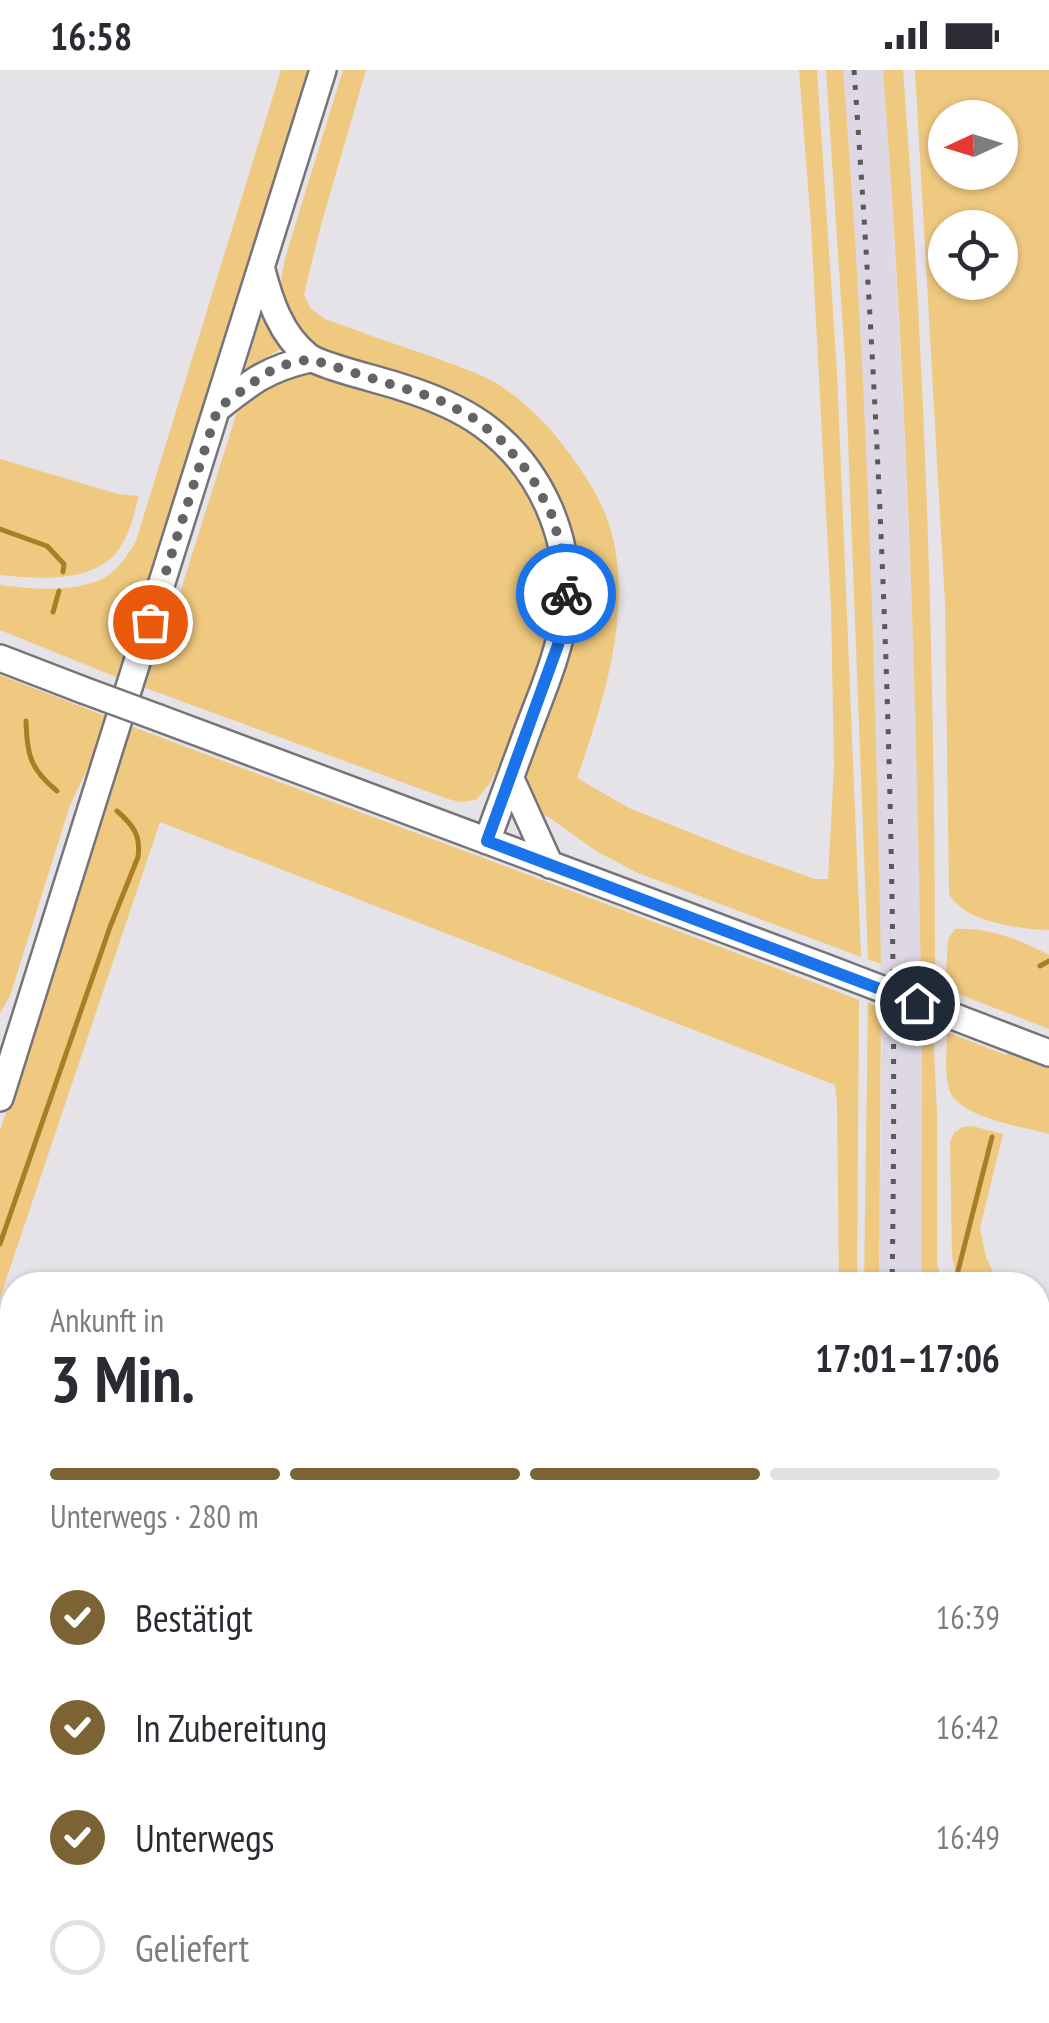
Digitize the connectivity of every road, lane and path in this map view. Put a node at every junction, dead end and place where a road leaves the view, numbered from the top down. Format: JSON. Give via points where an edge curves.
{"nodes":[{"id":1,"x":322,"y":70,"type":"edge"},
{"id":2,"x":261,"y":268,"type":"junction"},
{"id":3,"x":310,"y":359,"type":"junction"},
{"id":4,"x":218,"y":408,"type":"junction"},
{"id":5,"x":0,"y":658,"type":"edge"},
{"id":6,"x":510,"y":779,"type":"junction"},
{"id":7,"x":487,"y":841,"type":"junction"},
{"id":8,"x":550,"y":865,"type":"junction"},
{"id":9,"x":30,"y":1003,"type":"junction"},
{"id":10,"x":0,"y":1028,"type":"edge"},
{"id":11,"x":1049,"y":1053,"type":"edge"},
{"id":12,"x":0,"y":1098,"type":"edge"}],
"edges":[{"from":1,"to":2,"type":"main road"},
{"from":2,"to":3,"type":"main road","via":[[277,316]]},
{"from":2,"to":4,"type":"main road"},
{"from":3,"to":4,"type":"main road","via":[[280,366]]},
{"from":3,"to":6,"type":"main road","via":[[424,394],[472,417],[516,456],[547,503],[563,554],[564,616]]},
{"from":4,"to":9,"type":"main road"},
{"from":5,"to":7,"type":"main road","bridge":true},
{"from":6,"to":7,"type":"main road"},
{"from":6,"to":8,"type":"main road"},
{"from":7,"to":8,"type":"main road"},
{"from":8,"to":11,"type":"main road","bridge":true},
{"from":9,"to":10,"type":"main road"},
{"from":9,"to":12,"type":"main road"}]}
